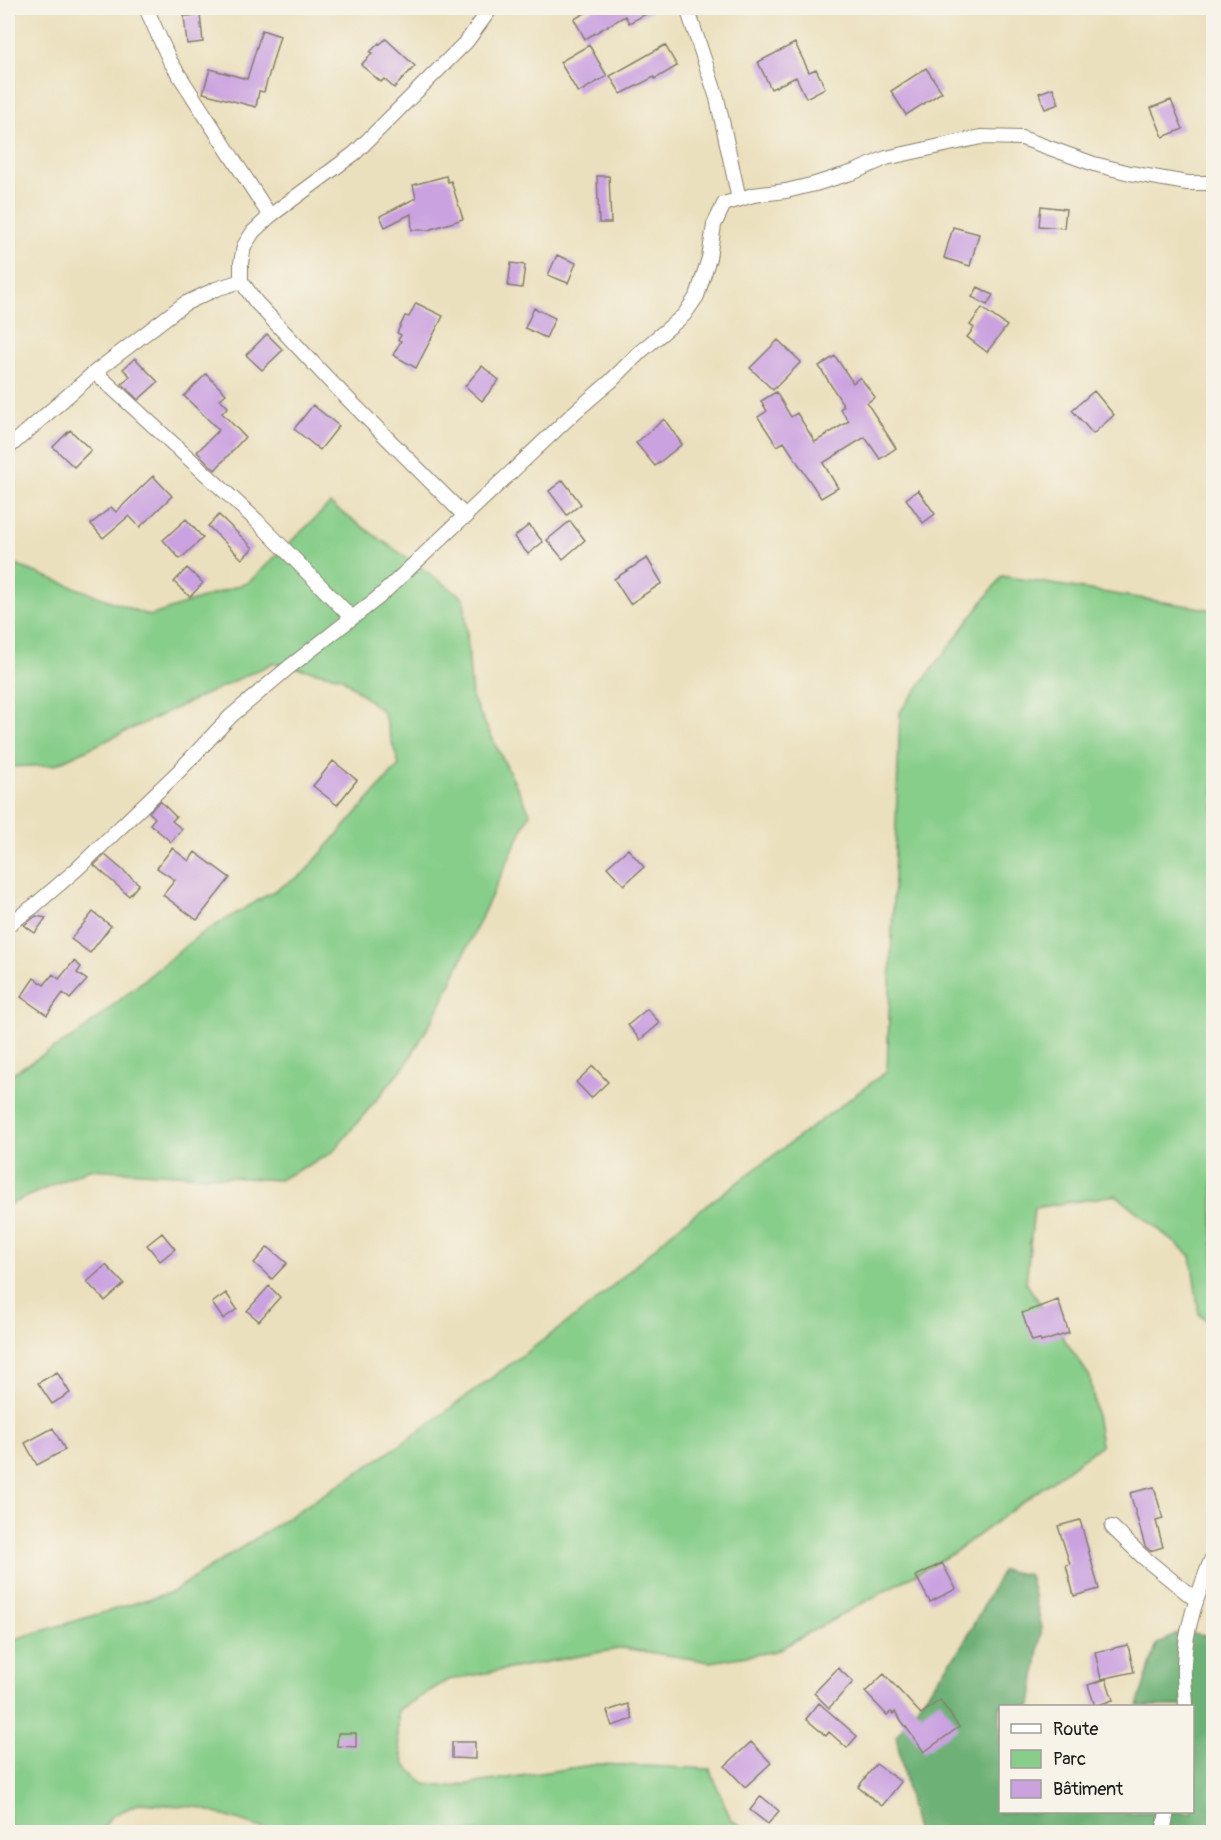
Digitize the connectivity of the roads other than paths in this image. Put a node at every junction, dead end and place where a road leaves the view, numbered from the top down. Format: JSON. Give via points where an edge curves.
{"nodes":[{"id":1,"x":146,"y":8,"type":"edge"},
{"id":2,"x":491,"y":8,"type":"edge"},
{"id":3,"x":687,"y":8,"type":"edge"},
{"id":4,"x":1214,"y":183,"type":"edge"},
{"id":5,"x":739,"y":199,"type":"junction"},
{"id":6,"x":270,"y":216,"type":"junction"},
{"id":7,"x":241,"y":280,"type":"junction"},
{"id":8,"x":95,"y":372,"type":"junction"},
{"id":9,"x":8,"y":447,"type":"edge"},
{"id":10,"x":466,"y":517,"type":"junction"},
{"id":11,"x":352,"y":618,"type":"junction"},
{"id":12,"x":8,"y":925,"type":"edge"},
{"id":13,"x":1112,"y":1527,"type":"dead end"},
{"id":14,"x":1214,"y":1562,"type":"edge"},
{"id":15,"x":1196,"y":1600,"type":"junction"},
{"id":16,"x":1186,"y":1705,"type":"edge"},
{"id":17,"x":1167,"y":1813,"type":"edge"},
{"id":18,"x":1163,"y":1833,"type":"edge"}],
"edges":[{"from":1,"to":6,"type":"street","via":[[170,61]]},
{"from":2,"to":6,"type":"street","via":[[467,41],[355,153]]},
{"from":3,"to":5,"type":"street","via":[[717,98]]},
{"from":4,"to":5,"type":"street","via":[[1187,183],[1121,171],[1022,138],[981,137],[886,158],[854,172],[786,191]]},
{"from":5,"to":10,"type":"street","via":[[724,204],[714,225],[697,296],[684,315]]},
{"from":6,"to":7,"type":"street","via":[[244,246]]},
{"from":7,"to":8,"type":"street","via":[[184,304]]},
{"from":7,"to":10,"type":"street","via":[[256,302],[329,380]]},
{"from":8,"to":9,"type":"street"},
{"from":8,"to":11,"type":"street","via":[[256,520]]},
{"from":10,"to":11,"type":"street"},
{"from":11,"to":12,"type":"street","via":[[231,716],[77,869]]},
{"from":13,"to":15,"type":"street"},
{"from":14,"to":15,"type":"street","via":[[1211,1560]]},
{"from":15,"to":16,"type":"street","via":[[1186,1643]]},
{"from":17,"to":18,"type":"street"}]}
